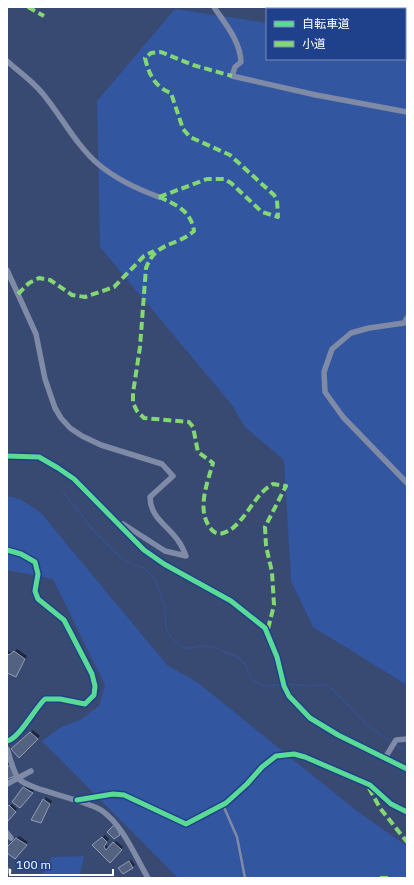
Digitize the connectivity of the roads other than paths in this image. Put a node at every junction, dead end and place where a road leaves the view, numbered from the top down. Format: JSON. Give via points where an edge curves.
{"nodes":[{"id":1,"x":214,"y":7,"type":"edge"},
{"id":2,"x":7,"y":62,"type":"edge"},
{"id":3,"x":407,"y":112,"type":"edge"},
{"id":4,"x":159,"y":198,"type":"dead end"},
{"id":5,"x":7,"y":270,"type":"edge"},
{"id":6,"x":407,"y":318,"type":"edge"},
{"id":7,"x":7,"y":456,"type":"edge"},
{"id":8,"x":407,"y":483,"type":"edge"},
{"id":9,"x":112,"y":517,"type":"junction"},
{"id":10,"x":7,"y":550,"type":"edge"},
{"id":11,"x":407,"y":739,"type":"edge"},
{"id":12,"x":7,"y":741,"type":"edge"},
{"id":13,"x":7,"y":749,"type":"edge"},
{"id":14,"x":385,"y":758,"type":"junction"},
{"id":15,"x":407,"y":769,"type":"edge"},
{"id":16,"x":31,"y":771,"type":"dead end"},
{"id":17,"x":18,"y":778,"type":"junction"},
{"id":18,"x":7,"y":784,"type":"edge"},
{"id":19,"x":77,"y":800,"type":"junction"},
{"id":20,"x":223,"y":804,"type":"junction"},
{"id":21,"x":407,"y":812,"type":"edge"},
{"id":22,"x":7,"y":833,"type":"edge"},
{"id":23,"x":11,"y":838,"type":"dead end"},
{"id":24,"x":148,"y":878,"type":"edge"},
{"id":25,"x":244,"y":878,"type":"edge"}],
"edges":[{"from":1,"to":3,"type":"street","via":[[235,40],[240,53],[241,62],[232,76]]},
{"from":2,"to":4,"type":"street","via":[[42,93],[98,164],[121,181]]},
{"from":5,"to":9,"type":"street","via":[[36,334],[45,379],[61,418],[82,436],[101,445],[162,464],[173,476],[150,497],[150,503],[154,514],[178,541],[186,556],[165,551]]},
{"from":6,"to":8,"type":"street","via":[[404,323],[351,333],[332,349],[324,372],[325,392],[343,417]]},
{"from":7,"to":9,"type":"street","via":[[39,457],[58,468],[74,479]]},
{"from":9,"to":14,"type":"street","via":[[144,550],[164,564],[218,593],[265,628],[277,657],[284,686],[293,701],[310,718]]},
{"from":10,"to":12,"type":"street","via":[[35,562],[38,574],[38,599],[43,606],[64,620],[92,674],[95,686],[94,695],[85,704],[45,699],[20,731]]},
{"from":11,"to":14,"type":"street","via":[[396,740]]},
{"from":13,"to":17,"type":"street"},
{"from":14,"to":15,"type":"street"},
{"from":16,"to":17,"type":"street"},
{"from":17,"to":18,"type":"street"},
{"from":17,"to":19,"type":"street","via":[[29,785]]},
{"from":19,"to":20,"type":"street","via":[[113,794],[124,795],[186,824]]},
{"from":19,"to":24,"type":"street","via":[[102,811],[119,829]]},
{"from":20,"to":21,"type":"street","via":[[276,756],[294,754],[370,785],[391,804]]},
{"from":20,"to":25,"type":"lane","via":[[237,837]]},
{"from":22,"to":23,"type":"street"}]}
